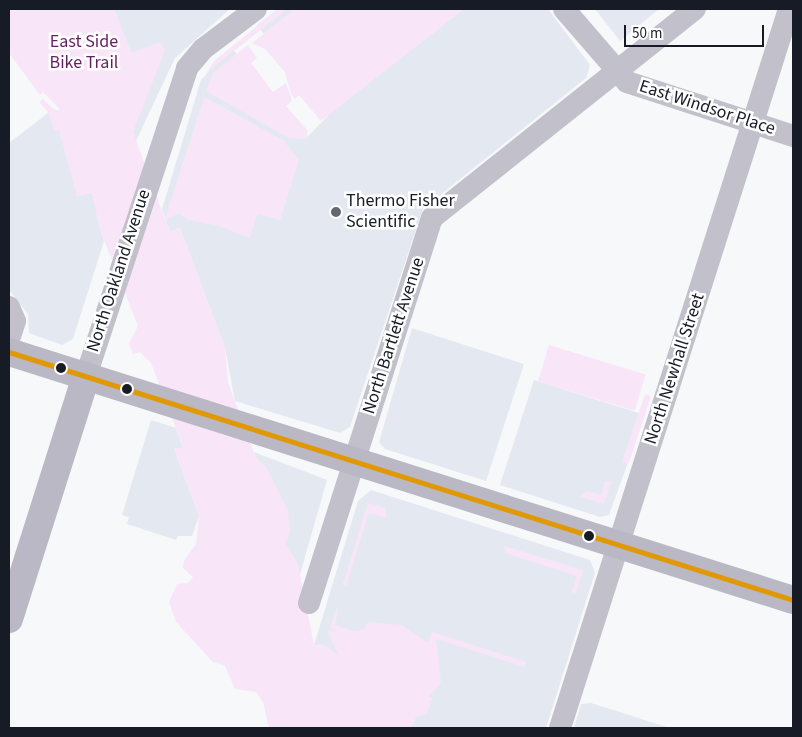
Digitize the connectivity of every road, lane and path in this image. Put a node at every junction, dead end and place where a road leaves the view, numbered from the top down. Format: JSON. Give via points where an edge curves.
{"nodes":[{"id":1,"x":256,"y":9,"type":"edge"},
{"id":2,"x":564,"y":9,"type":"edge"},
{"id":3,"x":695,"y":9,"type":"edge"},
{"id":4,"x":789,"y":9,"type":"edge"},
{"id":5,"x":615,"y":72,"type":"junction"},
{"id":6,"x":752,"y":124,"type":"junction"},
{"id":7,"x":793,"y":136,"type":"edge"},
{"id":8,"x":9,"y":307,"type":"edge"},
{"id":9,"x":9,"y":340,"type":"edge"},
{"id":10,"x":9,"y":352,"type":"edge"},
{"id":11,"x":86,"y":376,"type":"junction"},
{"id":12,"x":353,"y":461,"type":"junction"},
{"id":13,"x":618,"y":545,"type":"junction"},
{"id":14,"x":793,"y":600,"type":"edge"},
{"id":15,"x":309,"y":602,"type":"dead end"},
{"id":16,"x":9,"y":619,"type":"edge"},
{"id":17,"x":560,"y":728,"type":"edge"}],
"edges":[{"from":1,"to":11,"type":"street","name":"North Oakland Avenue","via":[[203,50],[187,68]]},
{"from":2,"to":5,"type":"street","name":"East Windsor Place"},
{"from":3,"to":5,"type":"street","name":"North Bartlett Avenue"},
{"from":4,"to":6,"type":"street","name":"North Newhall Street"},
{"from":5,"to":6,"type":"street","name":"East Windsor Place","via":[[641,88]]},
{"from":5,"to":12,"type":"street","name":"North Bartlett Avenue","via":[[432,218]]},
{"from":6,"to":7,"type":"street","name":"East Windsor Place"},
{"from":6,"to":13,"type":"street","name":"North Newhall Street"},
{"from":8,"to":9,"type":"street","via":[[15,321]]},
{"from":10,"to":11,"type":"main road"},
{"from":11,"to":12,"type":"main road"},
{"from":11,"to":16,"type":"main road","name":"North Oakland Avenue"},
{"from":12,"to":13,"type":"main road"},
{"from":12,"to":15,"type":"street","name":"North Bartlett Avenue"},
{"from":13,"to":14,"type":"main road"},
{"from":13,"to":17,"type":"street","name":"North Newhall Street"}]}
